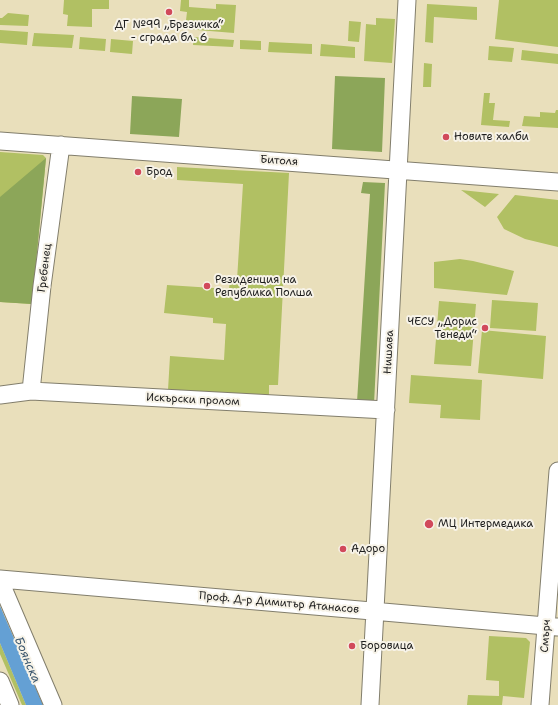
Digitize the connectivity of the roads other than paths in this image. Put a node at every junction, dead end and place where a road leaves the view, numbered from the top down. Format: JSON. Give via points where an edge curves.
{"nodes":[{"id":1,"x":407,"y":0,"type":"edge"},
{"id":2,"x":0,"y":141,"type":"edge"},
{"id":3,"x":61,"y":145,"type":"junction"},
{"id":4,"x":399,"y":170,"type":"junction"},
{"id":5,"x":558,"y":182,"type":"edge"},
{"id":6,"x":31,"y":391,"type":"junction"},
{"id":7,"x":0,"y":395,"type":"edge"},
{"id":8,"x":386,"y":410,"type":"junction"},
{"id":9,"x":558,"y":471,"type":"edge"},
{"id":10,"x":0,"y":580,"type":"edge"},
{"id":11,"x":375,"y":611,"type":"junction"},
{"id":12,"x":552,"y":627,"type":"edge"},
{"id":13,"x":0,"y":681,"type":"edge"},
{"id":14,"x":0,"y":700,"type":"edge"},
{"id":15,"x":9,"y":705,"type":"edge"},
{"id":16,"x":53,"y":705,"type":"edge"},
{"id":17,"x":370,"y":705,"type":"edge"},
{"id":18,"x":540,"y":705,"type":"edge"}],
"edges":[{"from":1,"to":4,"type":"street","name":"Нишава"},
{"from":2,"to":3,"type":"street","name":"Битоля"},
{"from":3,"to":4,"type":"street","name":"Битоля"},
{"from":3,"to":6,"type":"street","name":"Гребенец"},
{"from":4,"to":5,"type":"street","name":"Битоля"},
{"from":4,"to":8,"type":"street","name":"Нишава"},
{"from":6,"to":7,"type":"street","name":"Искърски пролом"},
{"from":6,"to":8,"type":"street","name":"Искърски пролом"},
{"from":8,"to":11,"type":"street","name":"Нишава"},
{"from":9,"to":12,"type":"street","name":"Смърч"},
{"from":10,"to":11,"type":"street","name":"Проф. Д-р Димитър Атанасов"},
{"from":10,"to":16,"type":"street"},
{"from":11,"to":12,"type":"street","name":"Проф. Д-р Димитър Атанасов"},
{"from":11,"to":17,"type":"street","name":"Нишава"},
{"from":12,"to":18,"type":"street","name":"Смърч"},
{"from":13,"to":15,"type":"street"},
{"from":14,"to":15,"type":"street"}]}
